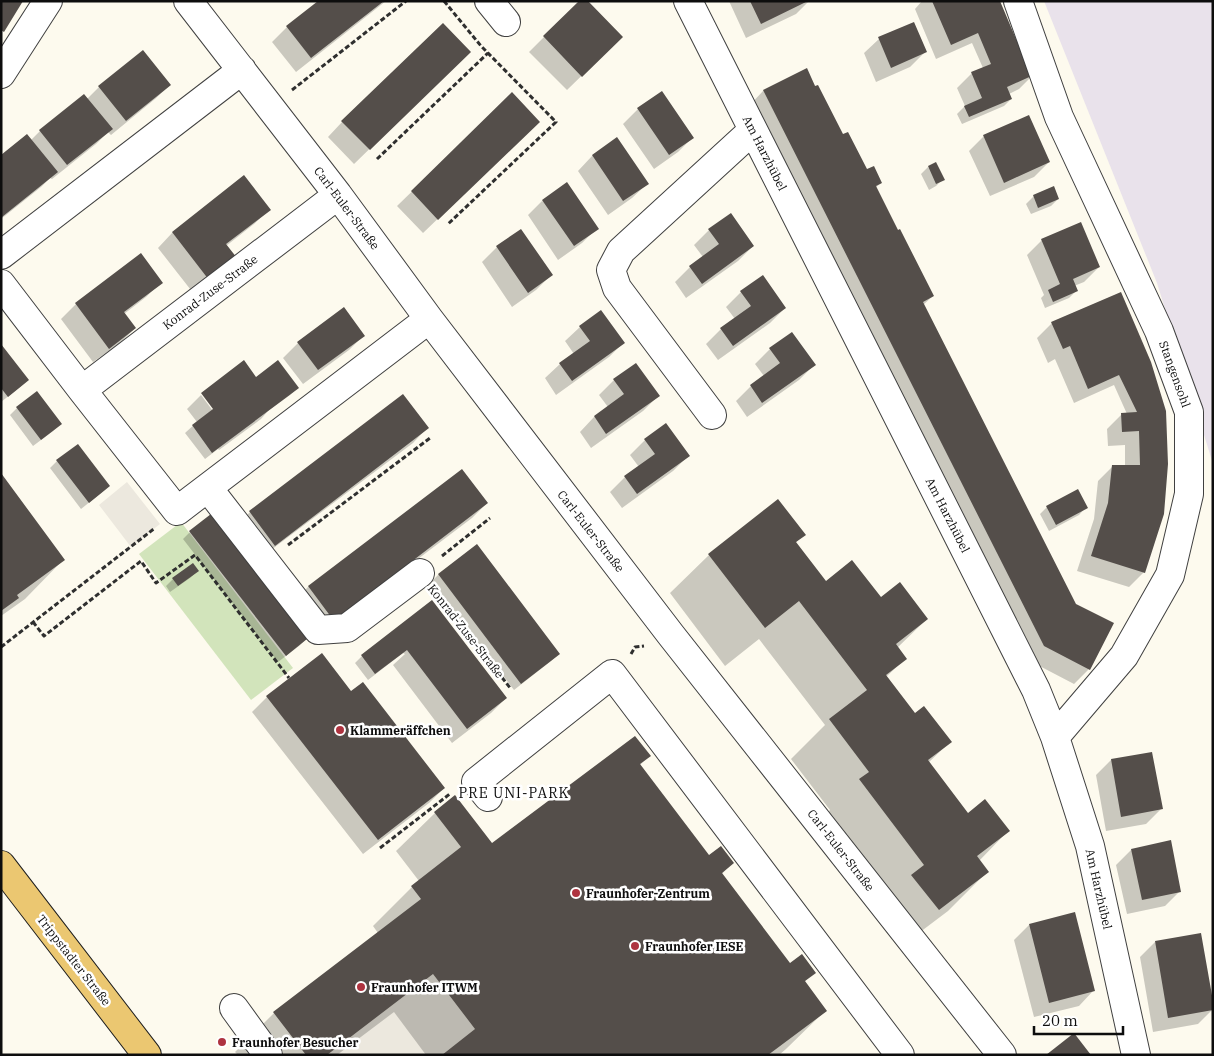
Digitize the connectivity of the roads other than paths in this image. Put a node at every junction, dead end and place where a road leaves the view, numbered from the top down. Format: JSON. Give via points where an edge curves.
{"nodes":[{"id":1,"x":48,"y":1,"type":"edge"},
{"id":2,"x":188,"y":1,"type":"edge"},
{"id":3,"x":688,"y":1,"type":"edge"},
{"id":4,"x":1018,"y":1,"type":"edge"},
{"id":5,"x":242,"y":70,"type":"junction"},
{"id":6,"x":1,"y":74,"type":"edge"},
{"id":7,"x":753,"y":130,"type":"junction"},
{"id":8,"x":338,"y":195,"type":"junction"},
{"id":9,"x":1,"y":255,"type":"edge"},
{"id":10,"x":1,"y":284,"type":"edge"},
{"id":11,"x":429,"y":319,"type":"junction"},
{"id":12,"x":82,"y":390,"type":"junction"},
{"id":13,"x":712,"y":415,"type":"dead end"},
{"id":14,"x":208,"y":488,"type":"junction"},
{"id":15,"x":420,"y":573,"type":"road end"},
{"id":16,"x":1055,"y":738,"type":"junction"},
{"id":17,"x":482,"y":789,"type":"road end"},
{"id":18,"x":1,"y":865,"type":"edge"},
{"id":19,"x":234,"y":1008,"type":"dead end"},
{"id":20,"x":147,"y":1055,"type":"edge"},
{"id":21,"x":268,"y":1055,"type":"edge"},
{"id":22,"x":900,"y":1055,"type":"edge"},
{"id":23,"x":1002,"y":1055,"type":"edge"},
{"id":24,"x":1136,"y":1055,"type":"edge"}],
"edges":[{"from":1,"to":6,"type":"street"},
{"from":2,"to":5,"type":"street","name":"Carl-Euler-Straße"},
{"from":3,"to":7,"type":"street","name":"Am Harzhübel"},
{"from":4,"to":16,"type":"street","name":"Stangensohl","via":[[1059,117],[1159,331],[1188,412],[1189,494],[1170,575],[1124,656]]},
{"from":5,"to":8,"type":"street","name":"Carl-Euler-Straße"},
{"from":5,"to":9,"type":"street"},
{"from":7,"to":13,"type":"street","via":[[621,251],[611,270],[617,288]]},
{"from":7,"to":16,"type":"street","name":"Am Harzhübel","via":[[1036,690]]},
{"from":8,"to":11,"type":"street","name":"Carl-Euler-Straße"},
{"from":8,"to":12,"type":"street","name":"Konrad-Zuse-Straße"},
{"from":10,"to":12,"type":"street"},
{"from":11,"to":14,"type":"street"},
{"from":11,"to":23,"type":"street","name":"Carl-Euler-Straße"},
{"from":12,"to":14,"type":"street","via":[[177,511]]},
{"from":14,"to":15,"type":"street","name":"Konrad-Zuse-Straße","via":[[318,630],[347,628]]},
{"from":16,"to":24,"type":"street","name":"Am Harzhübel","via":[[1090,846]]},
{"from":17,"to":22,"type":"street","via":[[612,674]]},
{"from":18,"to":20,"type":"main road","name":"Trippstadter Straße"},
{"from":19,"to":21,"type":"street"}]}
